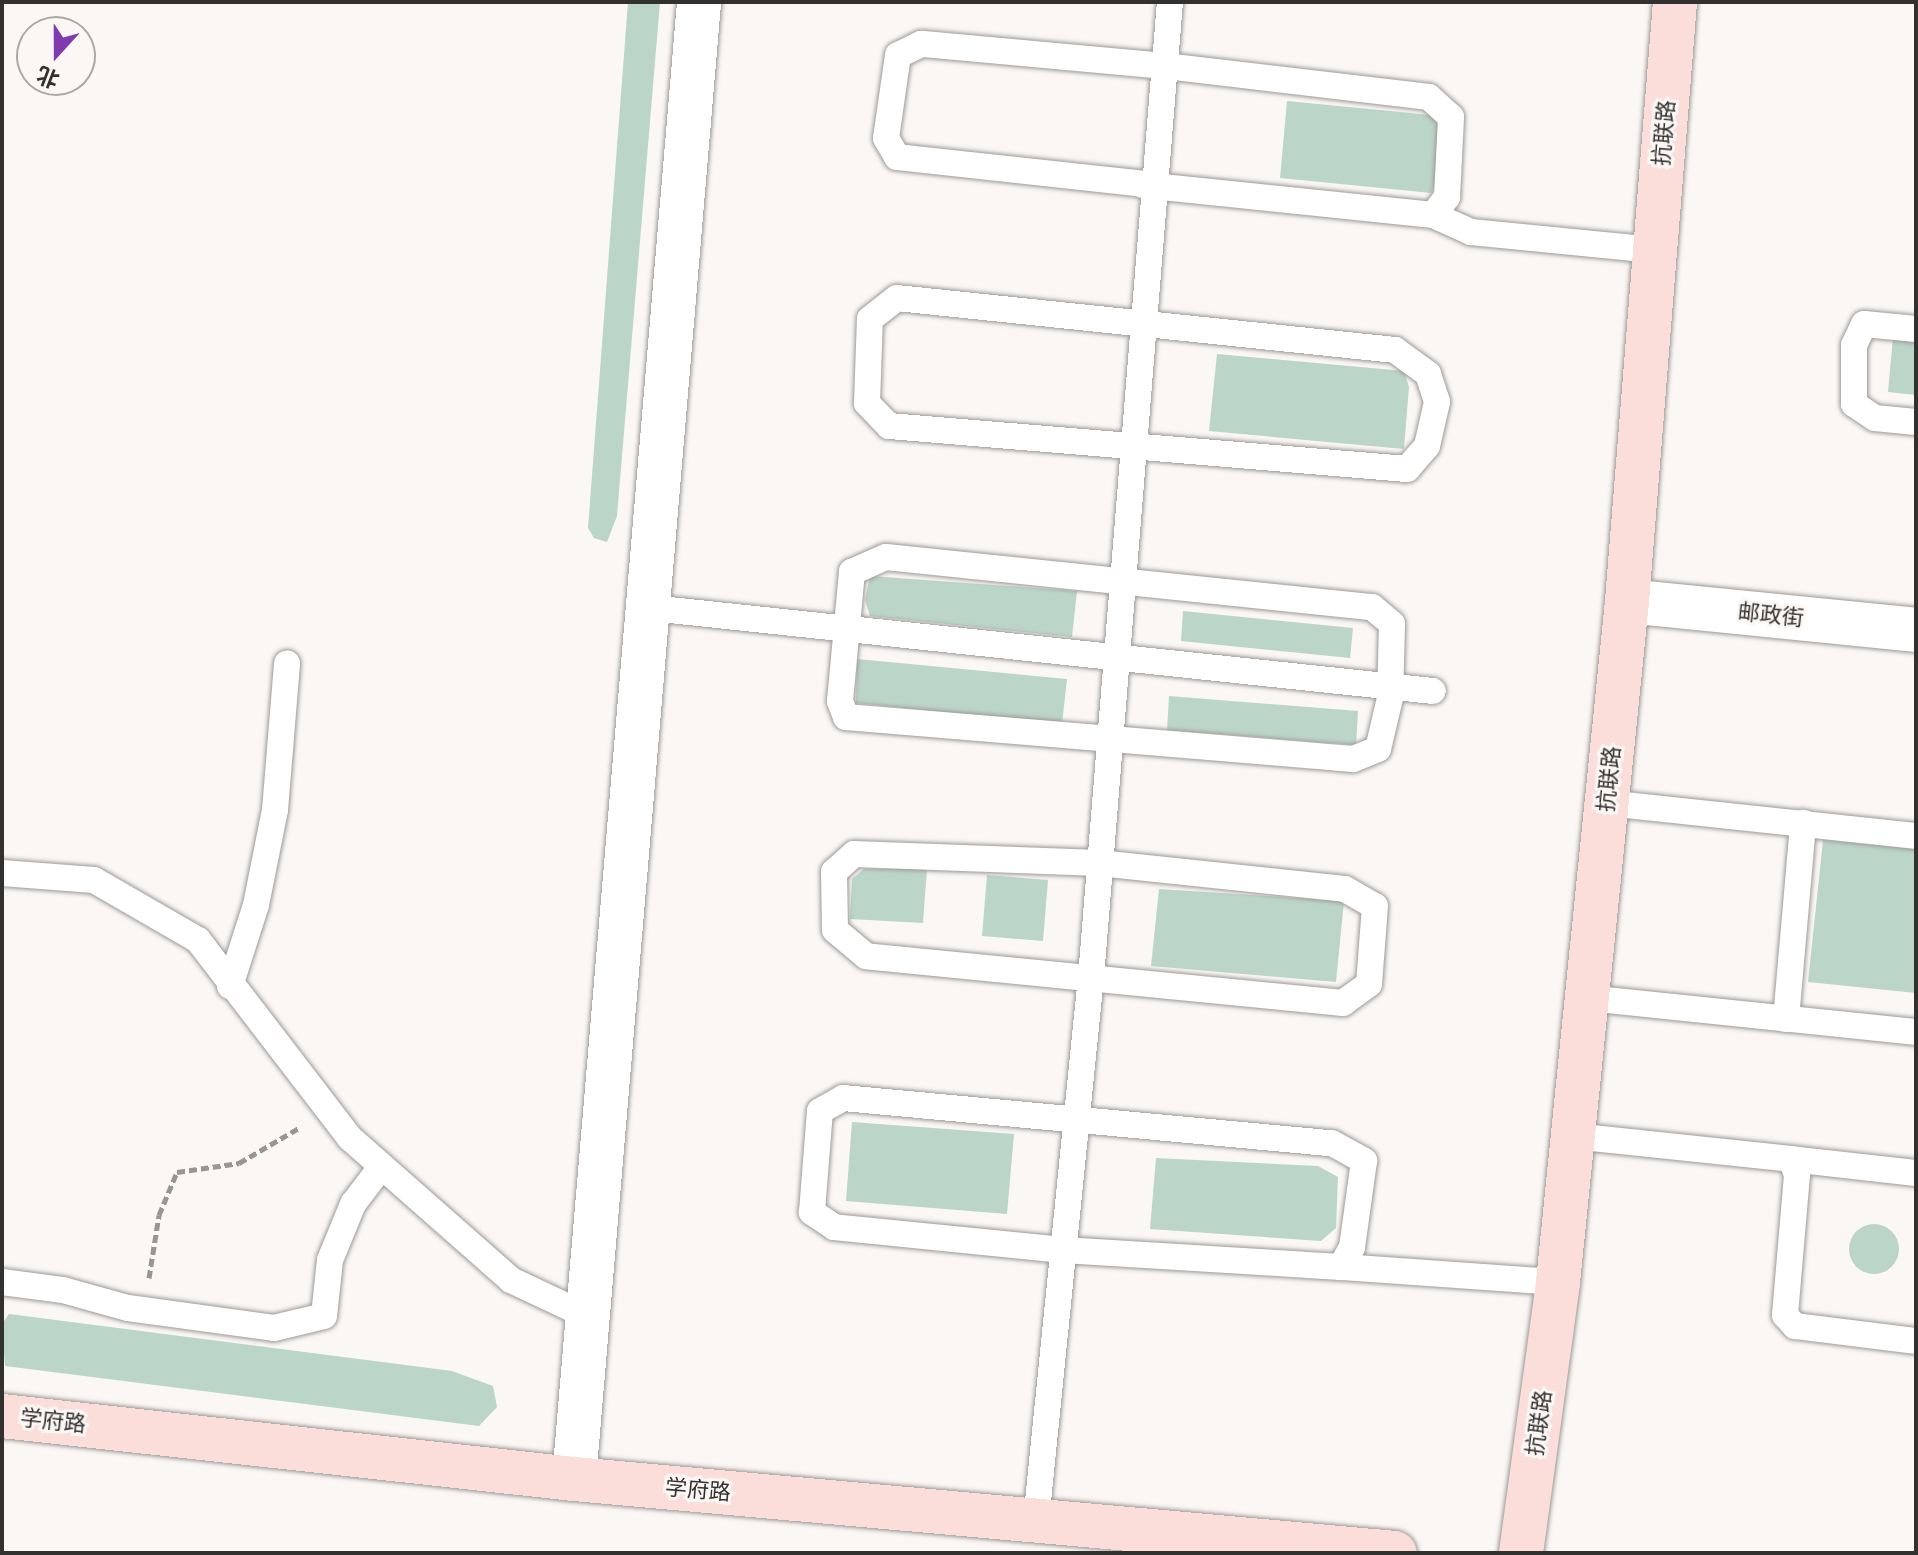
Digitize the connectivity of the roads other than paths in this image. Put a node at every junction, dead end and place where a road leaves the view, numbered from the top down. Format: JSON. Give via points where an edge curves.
{"nodes":[{"id":1,"x":699,"y":2,"type":"edge"},
{"id":2,"x":1170,"y":2,"type":"edge"},
{"id":3,"x":1675,"y":2,"type":"edge"},
{"id":4,"x":1165,"y":66,"type":"junction"},
{"id":5,"x":1155,"y":185,"type":"junction"},
{"id":6,"x":1433,"y":215,"type":"junction"},
{"id":7,"x":1654,"y":250,"type":"junction"},
{"id":8,"x":1143,"y":323,"type":"junction"},
{"id":9,"x":1916,"y":329,"type":"edge"},
{"id":10,"x":1916,"y":422,"type":"edge"},
{"id":11,"x":1132,"y":447,"type":"junction"},
{"id":12,"x":1121,"y":582,"type":"junction"},
{"id":13,"x":1627,"y":601,"type":"junction"},
{"id":14,"x":651,"y":608,"type":"junction"},
{"id":15,"x":846,"y":629,"type":"junction"},
{"id":16,"x":1916,"y":630,"type":"edge"},
{"id":17,"x":1115,"y":657,"type":"junction"},
{"id":18,"x":287,"y":663,"type":"dead end"},
{"id":19,"x":1390,"y":686,"type":"junction"},
{"id":20,"x":1433,"y":691,"type":"dead end"},
{"id":21,"x":1109,"y":737,"type":"junction"},
{"id":22,"x":1607,"y":803,"type":"junction"},
{"id":23,"x":1803,"y":823,"type":"junction"},
{"id":24,"x":1916,"y":836,"type":"edge"},
{"id":25,"x":1099,"y":863,"type":"junction"},
{"id":26,"x":2,"y":873,"type":"edge"},
{"id":27,"x":1091,"y":977,"type":"junction"},
{"id":28,"x":230,"y":986,"type":"junction"},
{"id":29,"x":1587,"y":998,"type":"junction"},
{"id":30,"x":1786,"y":1019,"type":"junction"},
{"id":31,"x":1916,"y":1032,"type":"edge"},
{"id":32,"x":1075,"y":1119,"type":"junction"},
{"id":33,"x":1573,"y":1136,"type":"junction"},
{"id":34,"x":1791,"y":1159,"type":"junction"},
{"id":35,"x":381,"y":1167,"type":"junction"},
{"id":36,"x":1916,"y":1173,"type":"edge"},
{"id":37,"x":1063,"y":1250,"type":"junction"},
{"id":38,"x":1341,"y":1267,"type":"junction"},
{"id":39,"x":2,"y":1282,"type":"edge"},
{"id":40,"x":1558,"y":1282,"type":"junction"},
{"id":41,"x":585,"y":1315,"type":"junction"},
{"id":42,"x":1916,"y":1341,"type":"edge"},
{"id":43,"x":2,"y":1416,"type":"edge"},
{"id":44,"x":574,"y":1479,"type":"junction"},
{"id":45,"x":1036,"y":1521,"type":"junction"},
{"id":46,"x":1395,"y":1553,"type":"edge"},
{"id":47,"x":1521,"y":1553,"type":"edge"}],
"edges":[{"from":1,"to":14,"type":"street"},
{"from":2,"to":4,"type":"lane"},
{"from":3,"to":7,"type":"street","name":"抗联路"},
{"from":4,"to":5,"type":"lane"},
{"from":4,"to":5,"type":"lane","via":[[921,44],[898,55],[886,138],[897,157]]},
{"from":4,"to":6,"type":"lane","via":[[1429,97],[1451,117],[1447,197]]},
{"from":5,"to":6,"type":"lane"},
{"from":5,"to":8,"type":"lane"},
{"from":6,"to":7,"type":"lane","via":[[1471,232]]},
{"from":7,"to":13,"type":"street","name":"抗联路"},
{"from":8,"to":11,"type":"lane"},
{"from":8,"to":11,"type":"lane","via":[[897,298],[870,319],[867,403],[889,426]]},
{"from":8,"to":11,"type":"lane","via":[[1395,350],[1428,374],[1437,402],[1427,446],[1407,469]]},
{"from":9,"to":10,"type":"lane","via":[[1864,324],[1854,345],[1854,404],[1875,418]]},
{"from":11,"to":12,"type":"lane"},
{"from":12,"to":15,"type":"lane","via":[[886,557],[852,572]]},
{"from":12,"to":17,"type":"lane"},
{"from":12,"to":19,"type":"lane","via":[[1372,607],[1392,624]]},
{"from":13,"to":16,"type":"street","name":"邮政街"},
{"from":13,"to":22,"type":"street","name":"抗联路"},
{"from":14,"to":15,"type":"lane"},
{"from":14,"to":41,"type":"street"},
{"from":15,"to":17,"type":"lane"},
{"from":15,"to":21,"type":"lane","via":[[840,701],[846,717]]},
{"from":17,"to":19,"type":"lane"},
{"from":17,"to":21,"type":"lane"},
{"from":18,"to":28,"type":"lane","via":[[275,810],[256,905]]},
{"from":19,"to":20,"type":"lane"},
{"from":19,"to":21,"type":"lane","via":[[1378,749],[1353,759]]},
{"from":21,"to":25,"type":"lane"},
{"from":22,"to":23,"type":"lane"},
{"from":22,"to":29,"type":"street","name":"抗联路"},
{"from":23,"to":24,"type":"lane"},
{"from":23,"to":30,"type":"lane"},
{"from":25,"to":27,"type":"lane"},
{"from":25,"to":27,"type":"lane","via":[[854,854],[834,872],[835,930],[866,956]]},
{"from":25,"to":27,"type":"lane","via":[[1345,889],[1375,906],[1372,953],[1369,984],[1343,1003]]},
{"from":26,"to":28,"type":"lane","via":[[94,880],[198,940]]},
{"from":27,"to":32,"type":"lane"},
{"from":28,"to":35,"type":"lane","via":[[329,1111]]},
{"from":29,"to":30,"type":"lane"},
{"from":29,"to":33,"type":"street","name":"抗联路"},
{"from":30,"to":31,"type":"lane"},
{"from":32,"to":37,"type":"lane"},
{"from":32,"to":37,"type":"lane","via":[[843,1098],[820,1111],[812,1212],[834,1227]]},
{"from":32,"to":38,"type":"lane","via":[[1332,1143],[1364,1161],[1352,1247]]},
{"from":33,"to":34,"type":"lane"},
{"from":33,"to":40,"type":"street","name":"抗联路"},
{"from":34,"to":36,"type":"lane"},
{"from":34,"to":42,"type":"lane","via":[[1797,1175],[1785,1315],[1795,1326]]},
{"from":35,"to":39,"type":"lane","via":[[353,1204],[330,1260],[324,1316],[274,1328]]},
{"from":35,"to":41,"type":"lane","via":[[511,1280]]},
{"from":37,"to":38,"type":"lane"},
{"from":37,"to":45,"type":"lane"},
{"from":38,"to":40,"type":"lane"},
{"from":40,"to":47,"type":"street","name":"抗联路"},
{"from":41,"to":44,"type":"street"},
{"from":43,"to":44,"type":"street","name":"学府路"},
{"from":44,"to":45,"type":"street","name":"学府路"},
{"from":45,"to":46,"type":"street","name":"学府路"}]}
